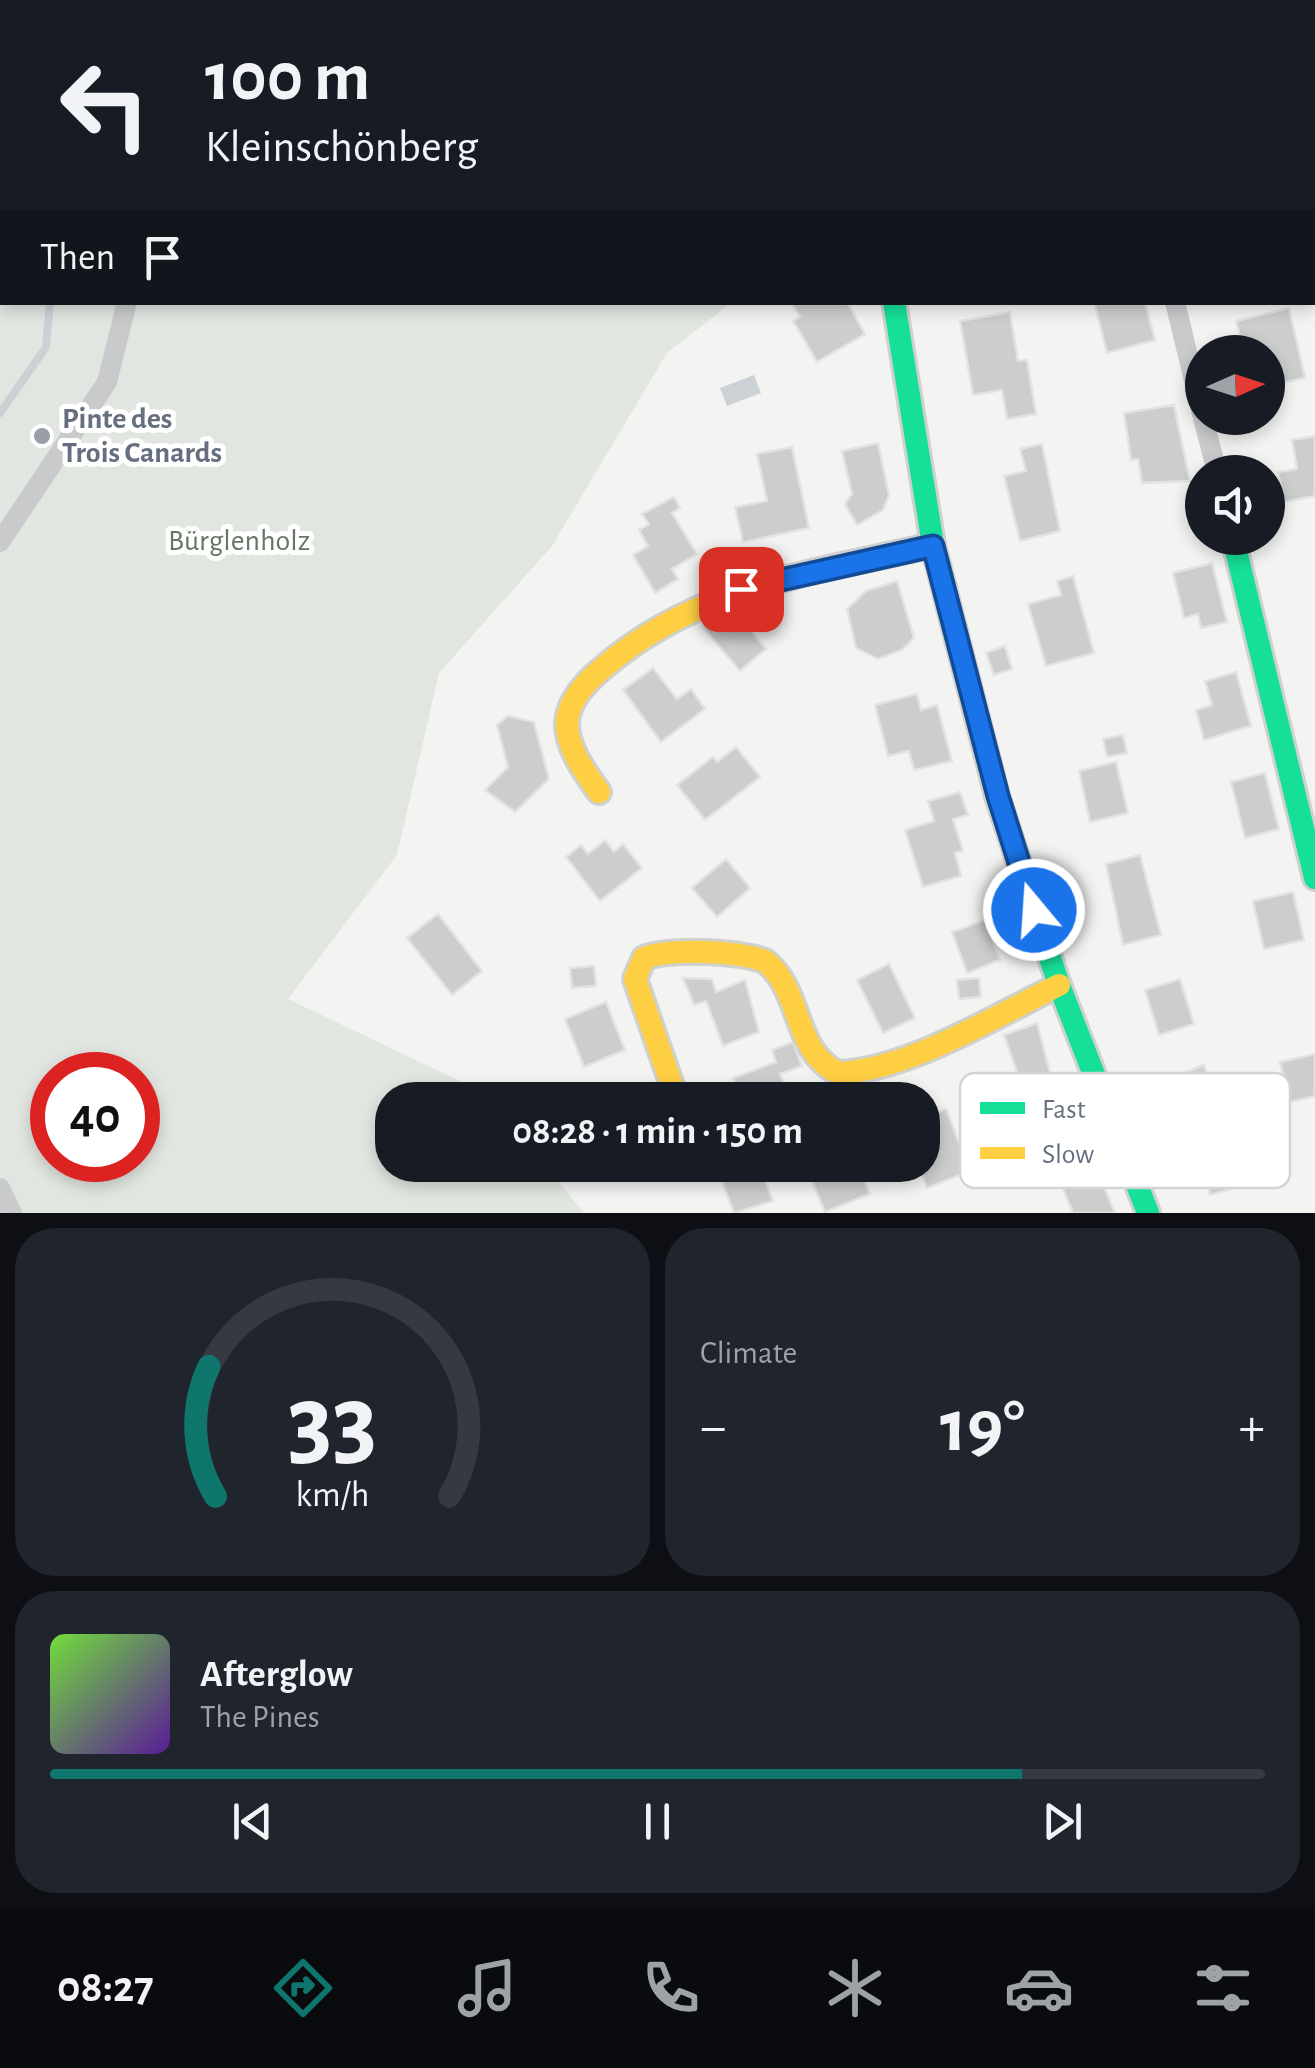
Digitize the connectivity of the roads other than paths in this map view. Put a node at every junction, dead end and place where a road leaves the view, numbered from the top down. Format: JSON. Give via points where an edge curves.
{"nodes":[{"id":1,"x":126,"y":305,"type":"edge"},
{"id":2,"x":894,"y":305,"type":"edge"},
{"id":3,"x":1177,"y":305,"type":"edge"},
{"id":4,"x":1185,"y":340,"type":"edge"},
{"id":5,"x":0,"y":542,"type":"edge"},
{"id":6,"x":933,"y":546,"type":"junction"},
{"id":7,"x":1236,"y":555,"type":"edge"},
{"id":8,"x":598,"y":792,"type":"dead end"},
{"id":9,"x":1315,"y":878,"type":"edge"},
{"id":10,"x":1058,"y":986,"type":"junction"},
{"id":11,"x":1092,"y":1073,"type":"edge"},
{"id":12,"x":671,"y":1082,"type":"edge"},
{"id":13,"x":0,"y":1188,"type":"edge"},
{"id":14,"x":1138,"y":1188,"type":"edge"},
{"id":15,"x":12,"y":1213,"type":"edge"},
{"id":16,"x":1148,"y":1213,"type":"edge"}],
"edges":[{"from":1,"to":5,"type":"street","via":[[107,382]]},
{"from":2,"to":6,"type":"street"},
{"from":3,"to":4,"type":"street"},
{"from":6,"to":8,"type":"street","via":[[741,589],[634,642],[590,680],[568,713],[568,740]]},
{"from":6,"to":10,"type":"street","via":[[998,796]]},
{"from":7,"to":9,"type":"street"},
{"from":10,"to":11,"type":"street"},
{"from":10,"to":12,"type":"street","via":[[891,1062],[859,1074],[837,1073],[814,1058],[780,974],[765,960],[663,950],[644,958],[635,979]]},
{"from":13,"to":15,"type":"street"},
{"from":14,"to":16,"type":"street"}]}
